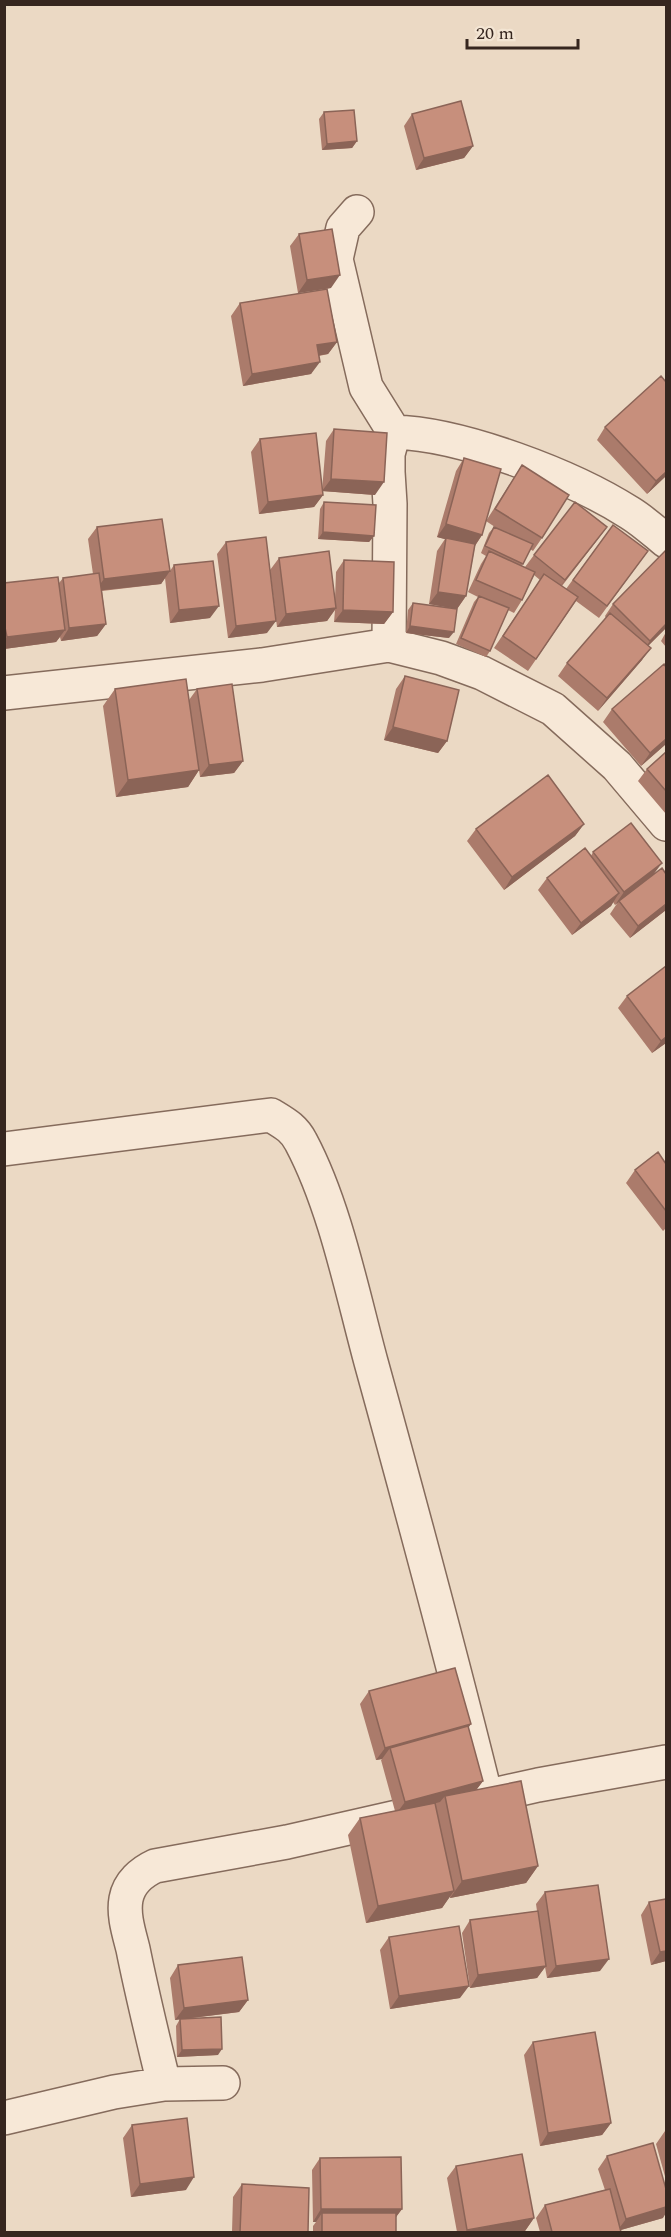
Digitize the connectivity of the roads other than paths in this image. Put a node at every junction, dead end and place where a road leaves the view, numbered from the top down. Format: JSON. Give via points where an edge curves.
{"nodes":[{"id":1,"x":357,"y":212,"type":"dead end"},
{"id":2,"x":394,"y":432,"type":"junction"},
{"id":3,"x":666,"y":541,"type":"edge"},
{"id":4,"x":388,"y":645,"type":"junction"},
{"id":5,"x":4,"y":693,"type":"edge"},
{"id":6,"x":666,"y":824,"type":"edge"},
{"id":7,"x":4,"y":1149,"type":"edge"},
{"id":8,"x":666,"y":1762,"type":"edge"},
{"id":9,"x":455,"y":1803,"type":"junction"},
{"id":10,"x":223,"y":2083,"type":"dead end"},
{"id":11,"x":164,"y":2084,"type":"junction"},
{"id":12,"x":4,"y":2118,"type":"edge"}],
"edges":[{"from":1,"to":2,"type":"street","via":[[343,228],[336,259],[366,387]]},
{"from":2,"to":3,"type":"street","via":[[473,447],[552,473],[630,513]]},
{"from":2,"to":4,"type":"street","via":[[388,463]]},
{"from":4,"to":5,"type":"street","via":[[250,666]]},
{"from":4,"to":6,"type":"street","via":[[482,673],[553,709],[616,766]]},
{"from":7,"to":9,"type":"street","via":[[271,1115],[290,1126],[316,1177],[340,1250],[431,1577]]},
{"from":8,"to":9,"type":"street"},
{"from":9,"to":11,"type":"street","via":[[287,1842],[156,1866],[143,1872],[126,1897],[126,1915]]},
{"from":10,"to":11,"type":"street"},
{"from":11,"to":12,"type":"street"}]}
